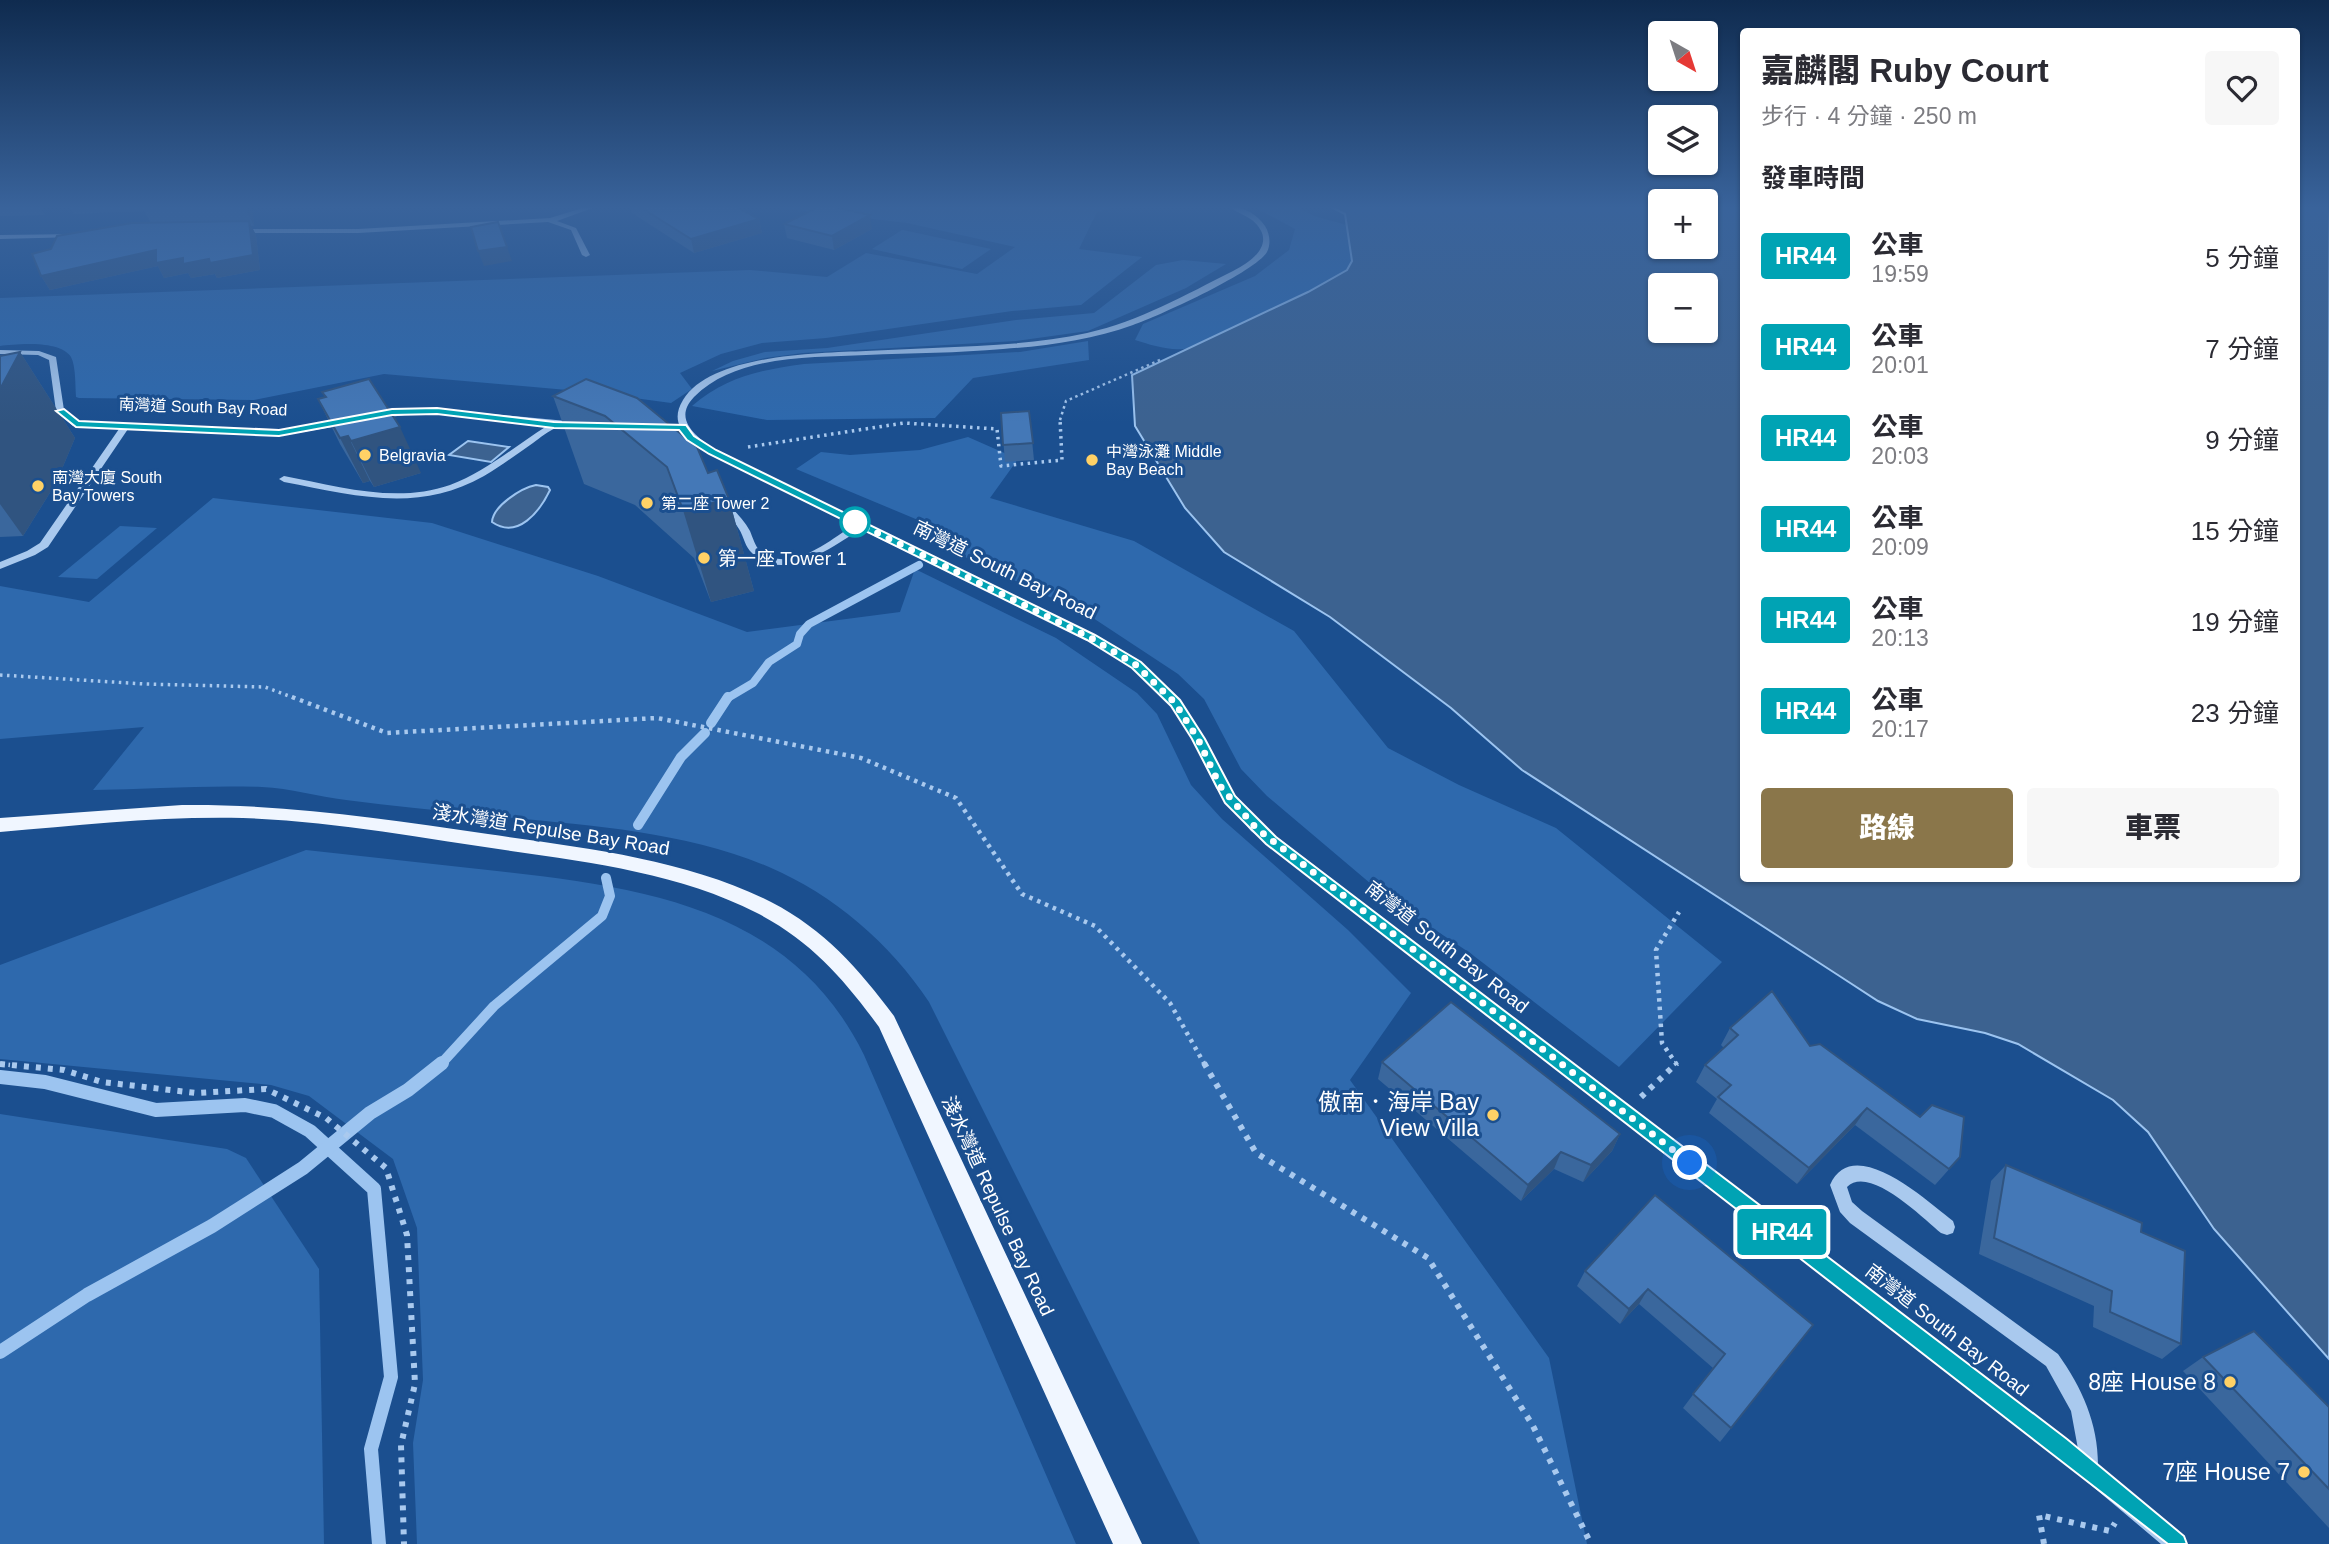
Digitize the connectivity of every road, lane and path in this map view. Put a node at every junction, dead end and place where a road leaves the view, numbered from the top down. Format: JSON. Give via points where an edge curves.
{"nodes":[{"id":1,"x":1222,"y":279,"type":"edge"},
{"id":2,"x":0,"y":352,"type":"edge"},
{"id":3,"x":1160,"y":360,"type":"dead end"},
{"id":4,"x":60,"y":411,"type":"joint"},
{"id":5,"x":366,"y":417,"type":"edge"},
{"id":6,"x":354,"y":420,"type":"edge"},
{"id":7,"x":554,"y":425,"type":"junction"},
{"id":8,"x":592,"y":425,"type":"edge"},
{"id":9,"x":125,"y":427,"type":"junction"},
{"id":10,"x":676,"y":427,"type":"joint"},
{"id":11,"x":726,"y":458,"type":"junction"},
{"id":12,"x":284,"y":479,"type":"dead end"},
{"id":13,"x":716,"y":497,"type":"edge"},
{"id":14,"x":860,"y":524,"type":"junction"},
{"id":15,"x":0,"y":566,"type":"edge"},
{"id":16,"x":0,"y":675,"type":"edge"},
{"id":17,"x":0,"y":825,"type":"edge"},
{"id":18,"x":1679,"y":912,"type":"dead end"},
{"id":19,"x":0,"y":1064,"type":"edge"},
{"id":20,"x":1625,"y":1112,"type":"junction"},
{"id":21,"x":1947,"y":1227,"type":"dead end"},
{"id":22,"x":2088,"y":1469,"type":"junction"},
{"id":23,"x":2110,"y":1531,"type":"dead end"},
{"id":24,"x":404,"y":1544,"type":"edge"},
{"id":25,"x":1128,"y":1544,"type":"edge"},
{"id":26,"x":1591,"y":1544,"type":"edge"},
{"id":27,"x":2044,"y":1544,"type":"edge"},
{"id":28,"x":2176,"y":1544,"type":"edge"}],
"edges":[{"from":1,"to":10,"type":"street","name":"南灣道 South Bay Road","via":[[1147,317],[1100,332],[1042,342],[753,364],[718,376],[693,394]]},
{"from":2,"to":4,"type":"street","via":[[28,351],[53,359]]},
{"from":3,"to":11,"type":"path","via":[[1066,401],[1060,416],[1062,460],[1001,466],[997,429],[919,422],[761,444]]},
{"from":4,"to":9,"type":"street","name":"南灣道 South Bay Road","via":[[76,424]]},
{"from":5,"to":7,"type":"street","via":[[437,411]]},
{"from":6,"to":9,"type":"street","name":"南灣道 South Bay Road","via":[[279,433]]},
{"from":7,"to":8,"type":"street"},
{"from":7,"to":12,"type":"street","via":[[467,481],[436,493],[386,496]]},
{"from":9,"to":15,"type":"street","via":[[44,545]]},
{"from":10,"to":11,"type":"street","name":"南灣道 South Bay Road"},
{"from":11,"to":14,"type":"street","name":"南灣道 South Bay Road"},
{"from":13,"to":14,"type":"street","via":[[742,526],[755,552],[766,558],[801,559]]},
{"from":14,"to":20,"type":"street","name":"南灣道 South Bay Road","via":[[1091,638],[1136,665],[1175,703],[1220,786],[1256,828]]},
{"from":16,"to":26,"type":"path","via":[[265,687],[387,733],[657,718],[861,758],[956,798],[1022,894],[1095,926],[1170,1003],[1256,1153],[1428,1258],[1533,1426]]},
{"from":17,"to":25,"type":"main road","name":"淺水灣道 Repulse Bay Road","via":[[210,812],[303,815],[654,868],[728,890],[775,912],[851,973],[887,1022]]},
{"from":18,"to":20,"type":"path","via":[[1656,950],[1662,1043],[1678,1064]]},
{"from":19,"to":24,"type":"path","via":[[196,1093],[266,1089],[326,1118],[386,1168],[407,1235],[415,1384],[401,1445]]},
{"from":20,"to":22,"type":"street","name":"南灣道 South Bay Road"},
{"from":21,"to":22,"type":"street","via":[[1874,1174],[1851,1172],[1838,1185],[1846,1207],[1856,1216],[2052,1360],[2087,1426]]},
{"from":22,"to":28,"type":"street","name":"南灣道 South Bay Road"},
{"from":23,"to":27,"type":"path","via":[[2039,1515]]}]}
